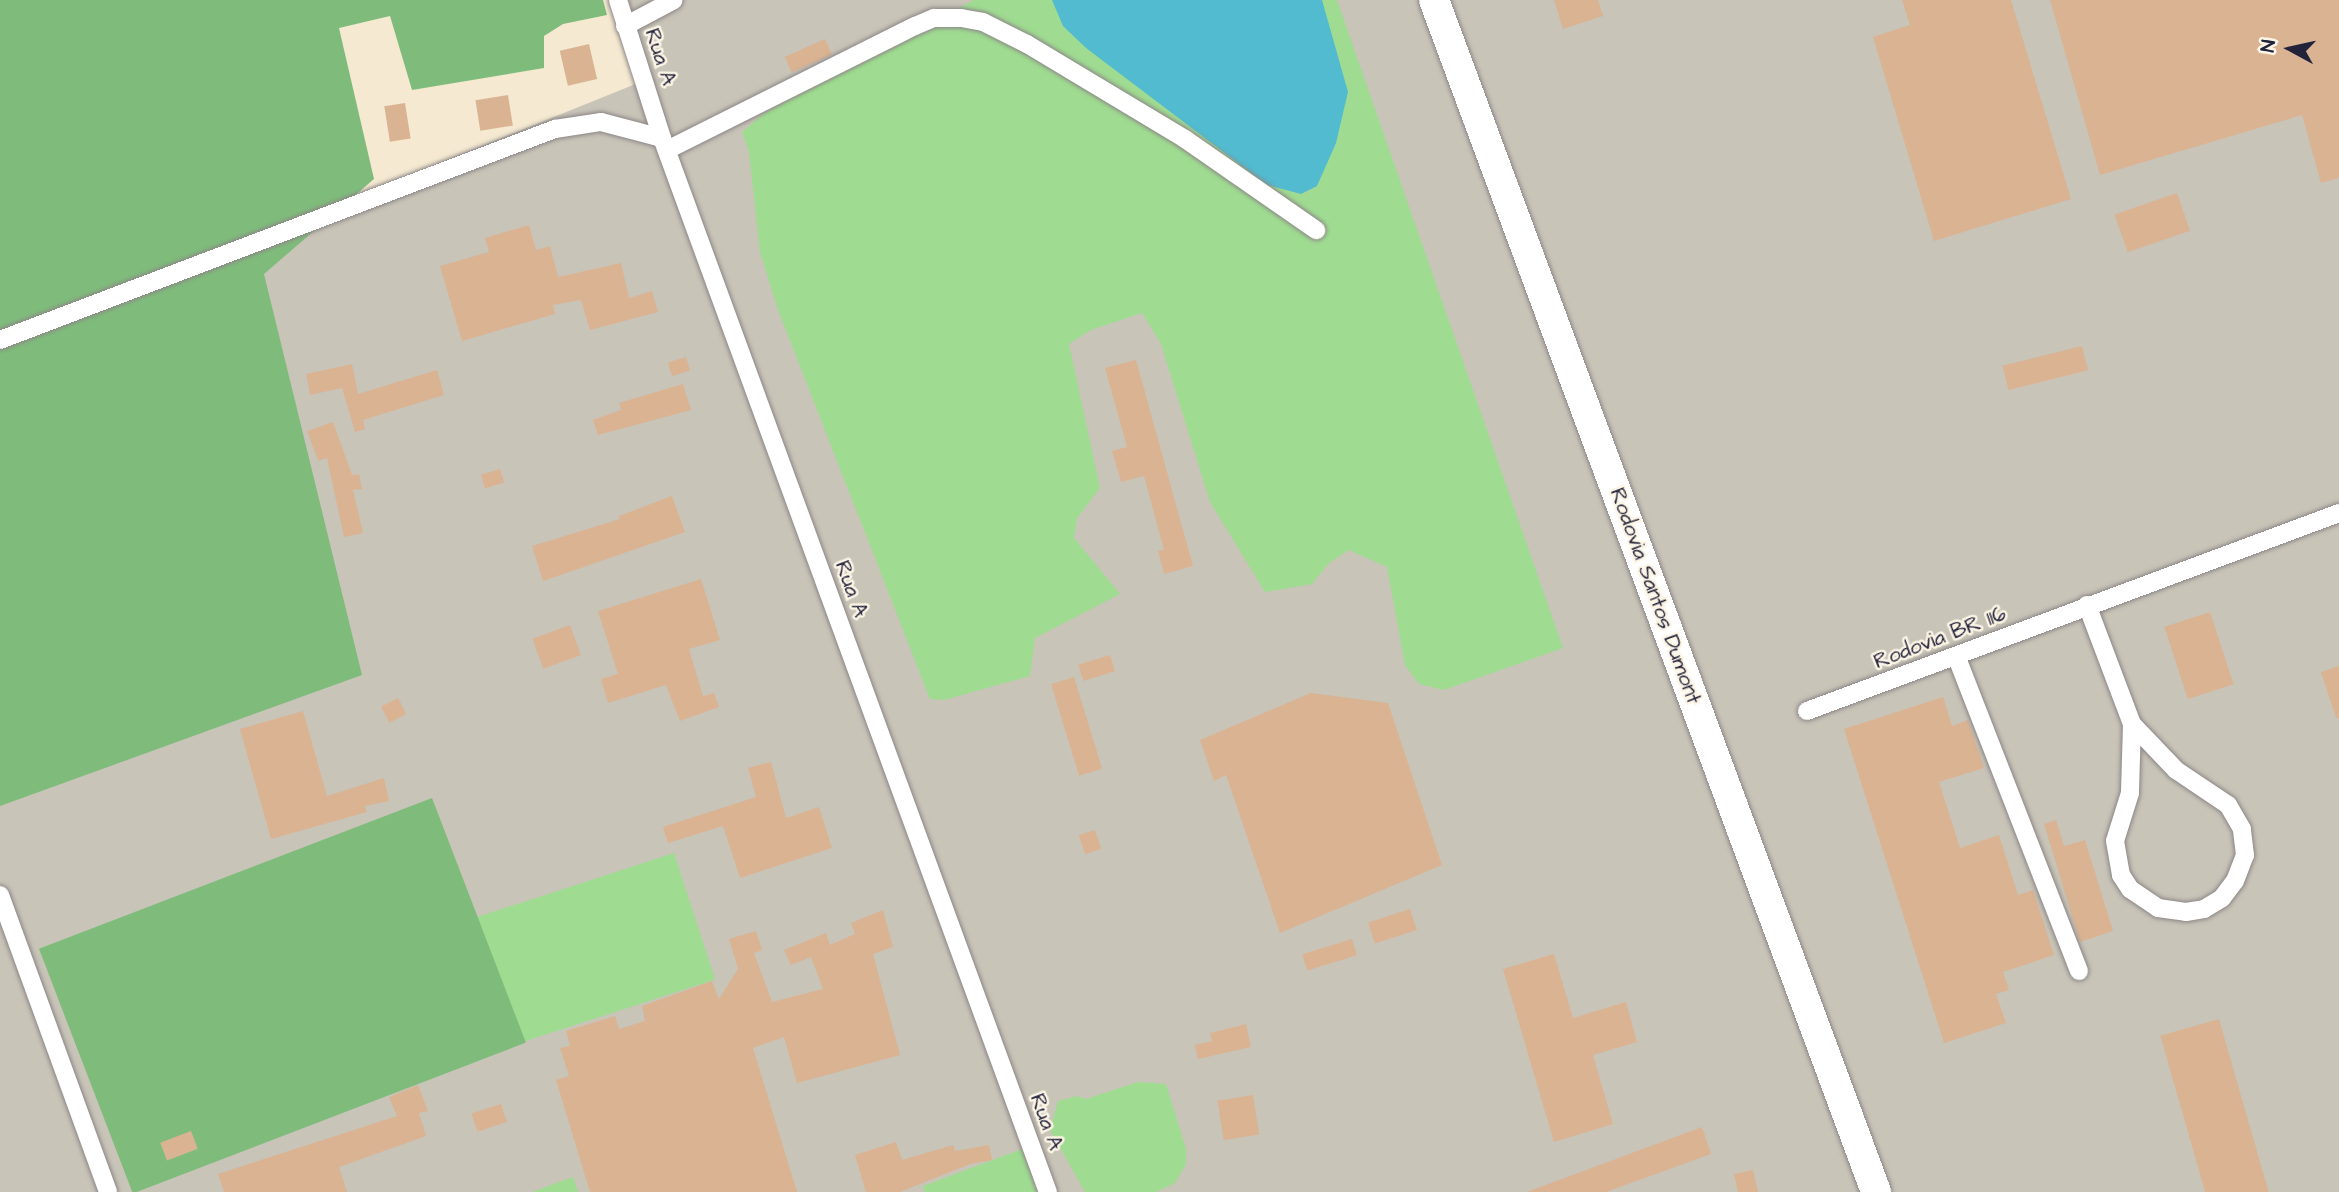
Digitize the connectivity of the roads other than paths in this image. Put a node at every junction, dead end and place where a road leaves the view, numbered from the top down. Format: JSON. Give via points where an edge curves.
{"nodes":[{"id":1,"x":618,"y":0,"type":"edge"},
{"id":2,"x":674,"y":0,"type":"edge"},
{"id":3,"x":1434,"y":0,"type":"edge"},
{"id":4,"x":625,"y":26,"type":"junction"},
{"id":5,"x":665,"y":144,"type":"junction"},
{"id":6,"x":1316,"y":230,"type":"dead end"},
{"id":7,"x":0,"y":340,"type":"edge"},
{"id":8,"x":2339,"y":513,"type":"edge"},
{"id":9,"x":2088,"y":605,"type":"junction"},
{"id":10,"x":1957,"y":658,"type":"junction"},
{"id":11,"x":1807,"y":711,"type":"dead end"},
{"id":12,"x":2132,"y":724,"type":"junction"},
{"id":13,"x":0,"y":895,"type":"edge"},
{"id":14,"x":2079,"y":971,"type":"dead end"},
{"id":15,"x":108,"y":1192,"type":"edge"},
{"id":16,"x":1048,"y":1192,"type":"edge"},
{"id":17,"x":1876,"y":1192,"type":"edge"}],
"edges":[{"from":1,"to":4,"type":"street","name":"Rua A"},
{"from":2,"to":4,"type":"street"},
{"from":3,"to":17,"type":"highway","name":"Rodovia Santos Dumont"},
{"from":4,"to":5,"type":"street","name":"Rua A"},
{"from":5,"to":6,"type":"street","via":[[915,26],[934,19],[961,18],[983,22],[1050,57],[1185,139]]},
{"from":5,"to":7,"type":"street","via":[[601,122],[555,130]]},
{"from":5,"to":16,"type":"street","name":"Rua A"},
{"from":8,"to":9,"type":"street","name":"Rodovia BR 116"},
{"from":9,"to":10,"type":"street","name":"Rodovia BR 116"},
{"from":9,"to":12,"type":"street"},
{"from":10,"to":11,"type":"street","name":"Rodovia BR 116"},
{"from":10,"to":14,"type":"street"},
{"from":12,"to":12,"type":"street","via":[[2130,793],[2115,841],[2121,874],[2147,902],[2166,910],[2196,911],[2222,898],[2235,881],[2245,855],[2242,829],[2223,801],[2183,775]]},
{"from":13,"to":15,"type":"street"}]}
